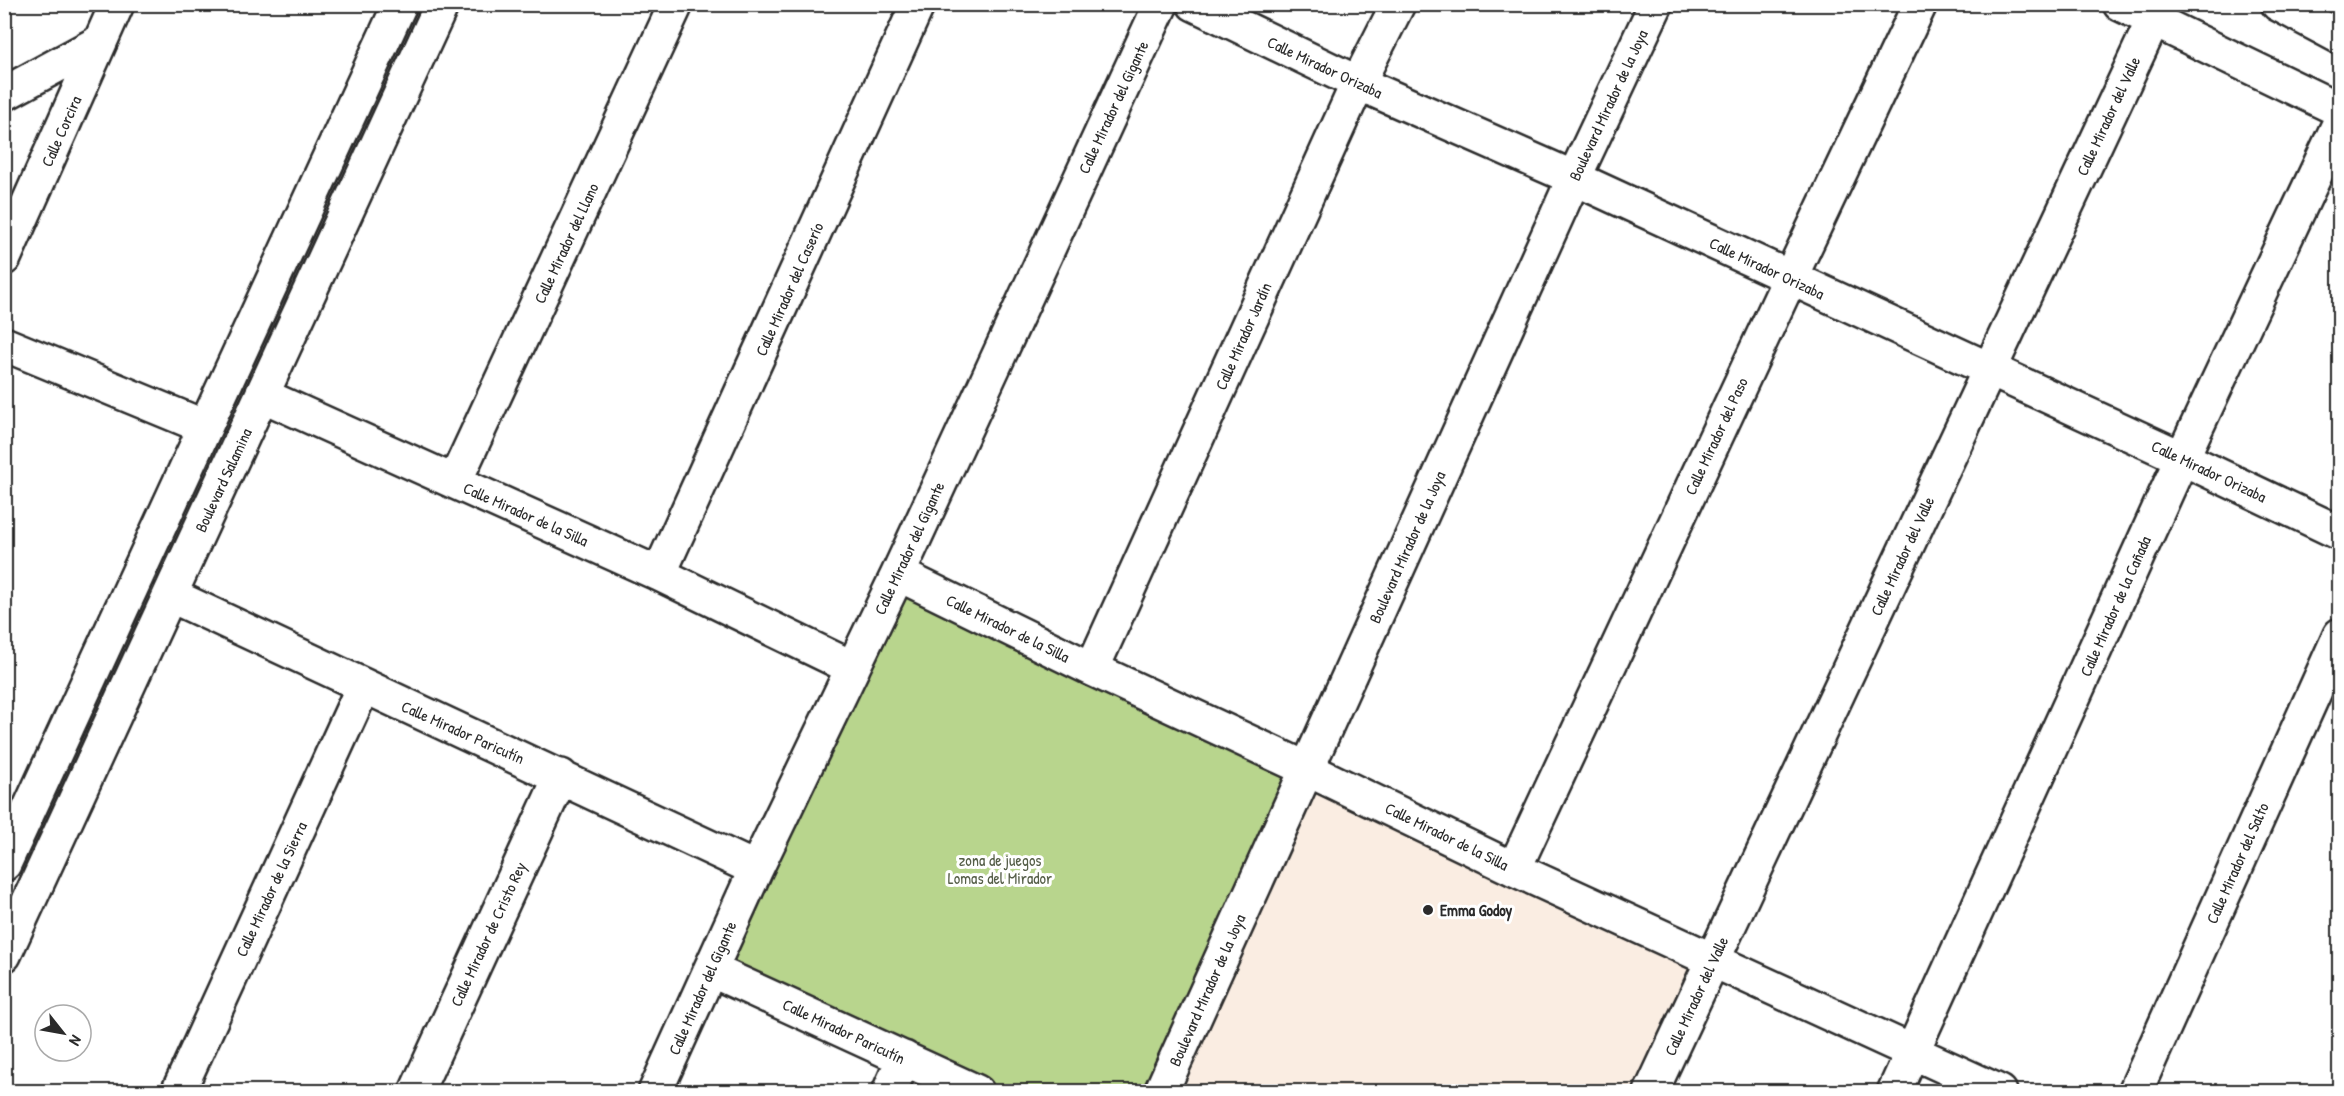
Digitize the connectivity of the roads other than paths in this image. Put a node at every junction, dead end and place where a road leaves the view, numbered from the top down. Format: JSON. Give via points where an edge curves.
{"nodes":[{"id":1,"x":117,"y":4,"type":"edge"},
{"id":2,"x":399,"y":4,"type":"edge"},
{"id":3,"x":442,"y":4,"type":"edge"},
{"id":4,"x":676,"y":4,"type":"edge"},
{"id":5,"x":918,"y":4,"type":"edge"},
{"id":6,"x":1161,"y":4,"type":"edge"},
{"id":7,"x":1194,"y":4,"type":"edge"},
{"id":8,"x":1398,"y":4,"type":"edge"},
{"id":9,"x":1656,"y":4,"type":"edge"},
{"id":10,"x":1920,"y":4,"type":"edge"},
{"id":11,"x":2120,"y":4,"type":"edge"},
{"id":12,"x":2278,"y":4,"type":"edge"},
{"id":13,"x":2153,"y":21,"type":"junction"},
{"id":14,"x":2340,"y":37,"type":"edge"},
{"id":15,"x":100,"y":42,"type":"junction"},
{"id":16,"x":1358,"y":83,"type":"junction"},
{"id":17,"x":4,"y":94,"type":"edge"},
{"id":18,"x":2340,"y":110,"type":"edge"},
{"id":19,"x":2340,"y":122,"type":"edge"},
{"id":20,"x":1574,"y":178,"type":"junction"},
{"id":21,"x":4,"y":258,"type":"edge"},
{"id":22,"x":1790,"y":278,"type":"junction"},
{"id":23,"x":4,"y":344,"type":"edge"},
{"id":24,"x":1989,"y":370,"type":"junction"},
{"id":25,"x":262,"y":395,"type":"junction"},
{"id":26,"x":205,"y":428,"type":"junction"},
{"id":27,"x":2182,"y":458,"type":"junction"},
{"id":28,"x":455,"y":481,"type":"junction"},
{"id":29,"x":2340,"y":533,"type":"edge"},
{"id":30,"x":659,"y":574,"type":"junction"},
{"id":31,"x":898,"y":574,"type":"junction"},
{"id":32,"x":170,"y":595,"type":"junction"},
{"id":33,"x":2340,"y":635,"type":"edge"},
{"id":34,"x":853,"y":668,"type":"junction"},
{"id":35,"x":1092,"y":669,"type":"junction"},
{"id":36,"x":363,"y":687,"type":"junction"},
{"id":37,"x":1307,"y":769,"type":"junction"},
{"id":38,"x":561,"y":776,"type":"junction"},
{"id":39,"x":4,"y":864,"type":"edge"},
{"id":40,"x":756,"y":869,"type":"junction"},
{"id":41,"x":1514,"y":869,"type":"junction"},
{"id":42,"x":4,"y":955,"type":"edge"},
{"id":43,"x":1714,"y":960,"type":"junction"},
{"id":44,"x":711,"y":970,"type":"junction"},
{"id":45,"x":1913,"y":1052,"type":"junction"},
{"id":46,"x":904,"y":1058,"type":"junction"},
{"id":47,"x":178,"y":1092,"type":"edge"},
{"id":48,"x":416,"y":1092,"type":"edge"},
{"id":49,"x":655,"y":1092,"type":"edge"},
{"id":50,"x":889,"y":1092,"type":"edge"},
{"id":51,"x":977,"y":1092,"type":"edge"},
{"id":52,"x":1161,"y":1092,"type":"edge"},
{"id":53,"x":1651,"y":1092,"type":"edge"},
{"id":54,"x":1894,"y":1092,"type":"edge"},
{"id":55,"x":2000,"y":1092,"type":"edge"},
{"id":56,"x":2135,"y":1092,"type":"edge"}],
"edges":[{"from":1,"to":15,"type":"street","name":"Calle Corcira"},
{"from":2,"to":26,"type":"street"},
{"from":3,"to":25,"type":"street","name":"Boulevard Salamina"},
{"from":4,"to":28,"type":"street","name":"Calle Mirador del Llano"},
{"from":5,"to":30,"type":"street","name":"Calle Mirador del Caserío"},
{"from":6,"to":31,"type":"street","name":"Calle Mirador del Gigante"},
{"from":7,"to":16,"type":"street","name":"Calle Mirador Orizaba"},
{"from":8,"to":16,"type":"street","name":"Calle Mirador Jardín"},
{"from":9,"to":20,"type":"street","name":"Boulevard Mirador de la Joya"},
{"from":10,"to":22,"type":"street","name":"Calle Mirador del Paso"},
{"from":11,"to":13,"type":"street"},
{"from":12,"to":14,"type":"street"},
{"from":13,"to":18,"type":"street"},
{"from":13,"to":24,"type":"street","name":"Calle Mirador del Valle"},
{"from":15,"to":17,"type":"street"},
{"from":15,"to":21,"type":"street","name":"Calle Corcira"},
{"from":16,"to":20,"type":"street","name":"Calle Mirador Orizaba"},
{"from":16,"to":35,"type":"street","name":"Calle Mirador Jardín"},
{"from":19,"to":27,"type":"street","name":"Calle Mirador de la Cañada"},
{"from":20,"to":22,"type":"street","name":"Calle Mirador Orizaba"},
{"from":20,"to":37,"type":"street","name":"Boulevard Mirador de la Joya"},
{"from":22,"to":24,"type":"street","name":"Calle Mirador Orizaba"},
{"from":22,"to":41,"type":"street","name":"Calle Mirador del Paso"},
{"from":23,"to":26,"type":"street"},
{"from":24,"to":27,"type":"street","name":"Calle Mirador Orizaba"},
{"from":24,"to":43,"type":"street","name":"Calle Mirador del Valle"},
{"from":25,"to":28,"type":"street","name":"Calle Mirador de la Silla"},
{"from":25,"to":32,"type":"street","name":"Boulevard Salamina"},
{"from":26,"to":39,"type":"street"},
{"from":27,"to":29,"type":"street","name":"Calle Mirador Orizaba"},
{"from":27,"to":45,"type":"street","name":"Calle Mirador de la Cañada"},
{"from":28,"to":30,"type":"street","name":"Calle Mirador de la Silla"},
{"from":30,"to":34,"type":"street","name":"Calle Mirador de la Silla"},
{"from":31,"to":34,"type":"street","name":"Calle Mirador del Gigante"},
{"from":31,"to":35,"type":"street","name":"Calle Mirador de la Silla"},
{"from":32,"to":36,"type":"street","name":"Calle Mirador Paricutín"},
{"from":32,"to":42,"type":"street","name":"Boulevard Salamina"},
{"from":33,"to":56,"type":"street","name":"Calle Mirador del Salto"},
{"from":34,"to":40,"type":"street","name":"Calle Mirador del Gigante"},
{"from":35,"to":37,"type":"street","name":"Calle Mirador de la Silla"},
{"from":36,"to":38,"type":"street","name":"Calle Mirador Paricutín"},
{"from":36,"to":47,"type":"street","name":"Calle Mirador de la Sierra"},
{"from":37,"to":41,"type":"street","name":"Calle Mirador de la Silla"},
{"from":37,"to":52,"type":"street","name":"Boulevard Mirador de la Joya"},
{"from":38,"to":40,"type":"street","name":"Calle Mirador Paricutín"},
{"from":38,"to":48,"type":"street","name":"Calle Mirador de Cristo Rey"},
{"from":40,"to":44,"type":"street","name":"Calle Mirador del Gigante"},
{"from":41,"to":43,"type":"street","name":"Calle Mirador de la Silla"},
{"from":43,"to":45,"type":"street","name":"Calle Mirador de la Silla"},
{"from":43,"to":53,"type":"street","name":"Calle Mirador del Valle"},
{"from":44,"to":46,"type":"street","name":"Calle Mirador Paricutín"},
{"from":44,"to":49,"type":"street","name":"Calle Mirador del Gigante"},
{"from":45,"to":54,"type":"street","name":"Calle Mirador de la Cañada"},
{"from":45,"to":55,"type":"street","name":"Calle Mirador de la Silla"},
{"from":46,"to":50,"type":"street"},
{"from":46,"to":51,"type":"street","name":"Calle Mirador Paricutín"}]}
